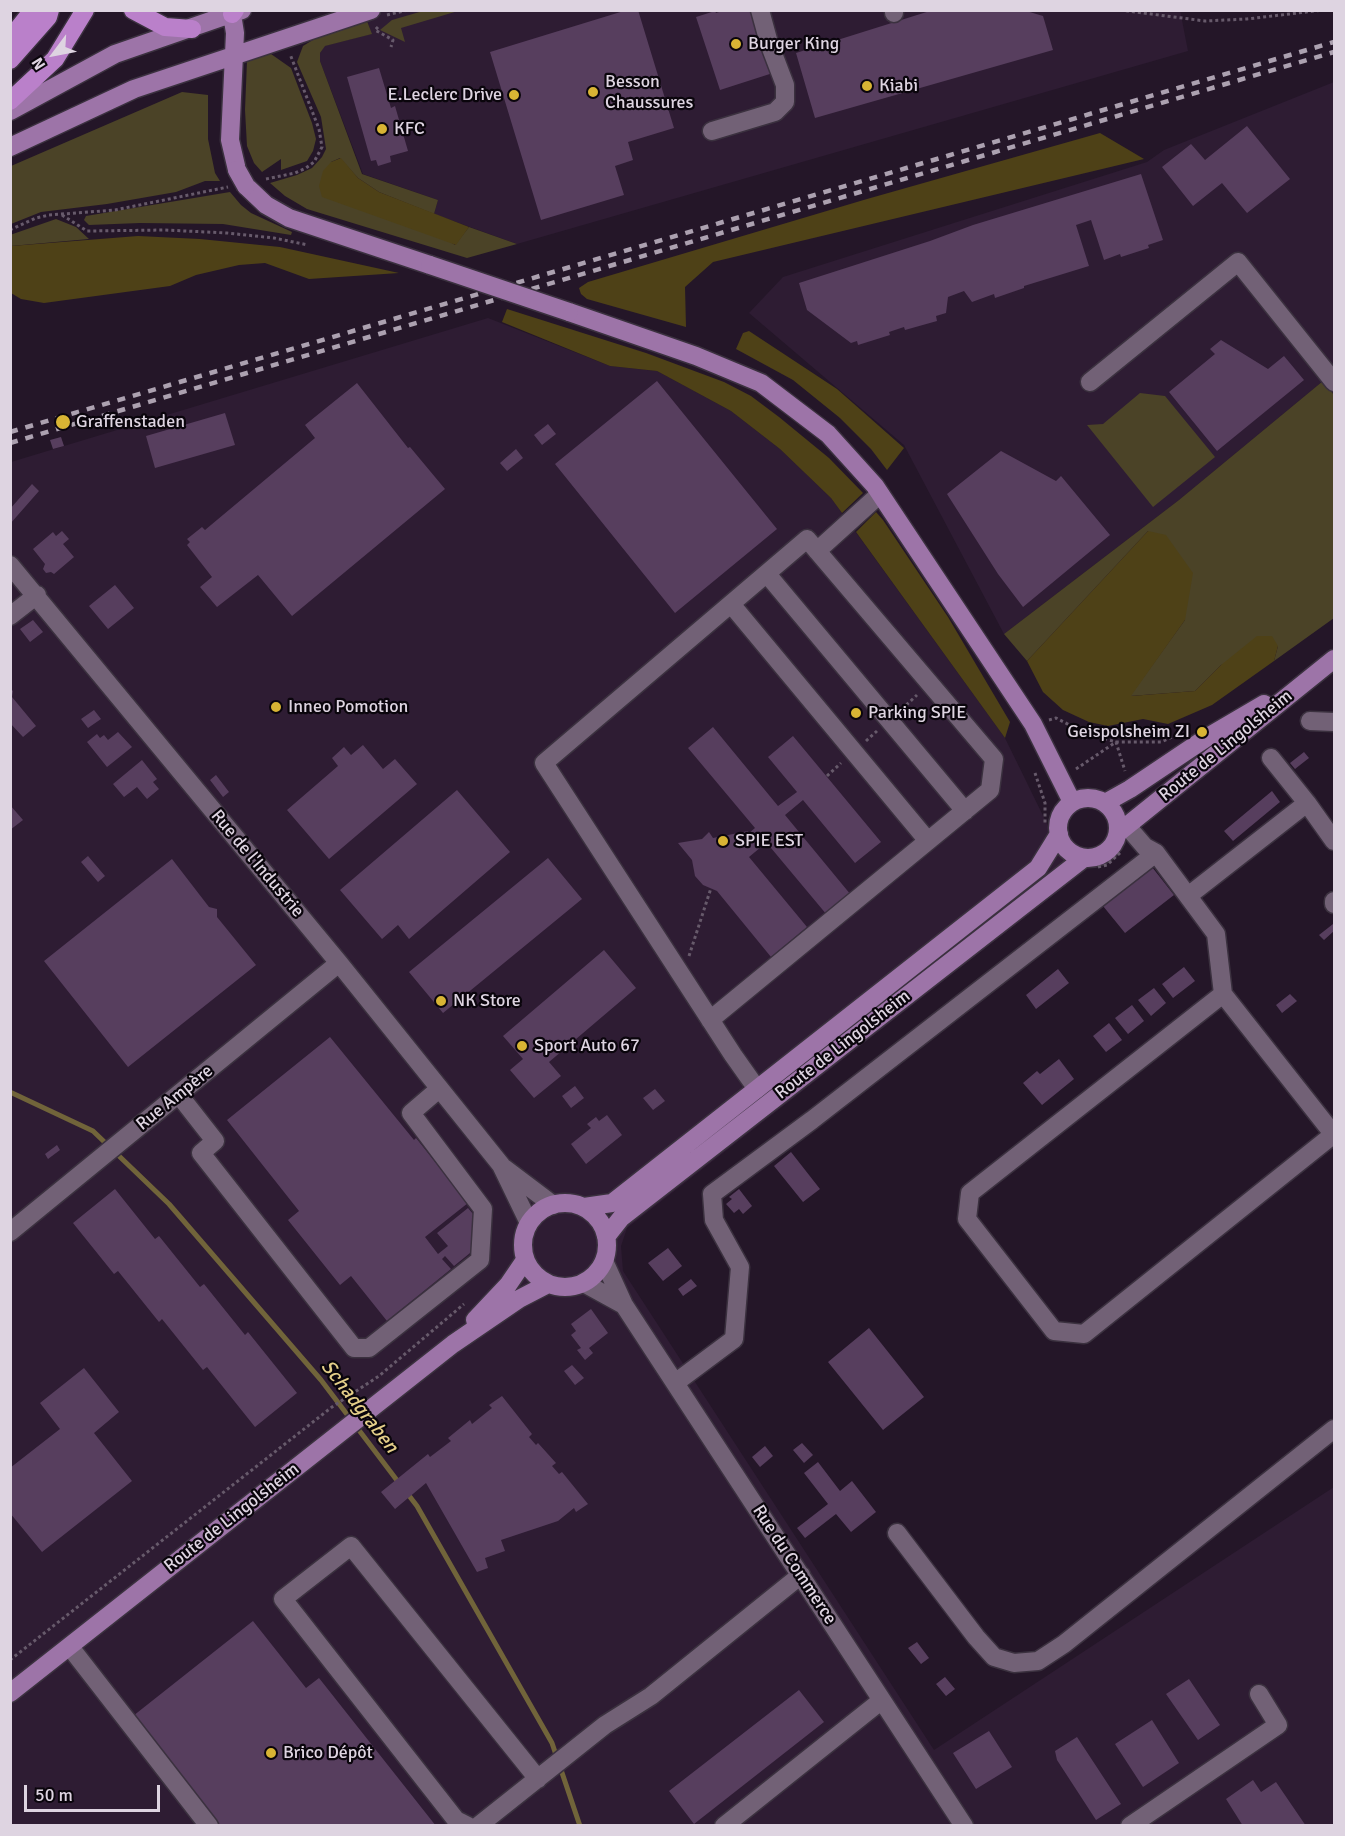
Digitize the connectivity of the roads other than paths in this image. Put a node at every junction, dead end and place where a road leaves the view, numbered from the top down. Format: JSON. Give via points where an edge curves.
{"nodes":[{"id":1,"x":33,"y":10,"type":"edge"},
{"id":2,"x":50,"y":10,"type":"edge"},
{"id":3,"x":86,"y":10,"type":"edge"},
{"id":4,"x":133,"y":10,"type":"edge"},
{"id":5,"x":371,"y":10,"type":"edge"},
{"id":6,"x":760,"y":10,"type":"edge"},
{"id":7,"x":236,"y":11,"type":"edge"},
{"id":8,"x":192,"y":28,"type":"junction"},
{"id":9,"x":10,"y":39,"type":"edge"},
{"id":10,"x":232,"y":56,"type":"junction"},
{"id":11,"x":10,"y":60,"type":"edge"},
{"id":12,"x":10,"y":101,"type":"edge"},
{"id":13,"x":10,"y":111,"type":"edge"},
{"id":14,"x":712,"y":131,"type":"dead end"},
{"id":15,"x":10,"y":147,"type":"edge"},
{"id":16,"x":1090,"y":382,"type":"dead end"},
{"id":17,"x":1335,"y":382,"type":"edge"},
{"id":18,"x":880,"y":494,"type":"junction"},
{"id":19,"x":817,"y":551,"type":"junction"},
{"id":20,"x":10,"y":565,"type":"edge"},
{"id":21,"x":767,"y":573,"type":"junction"},
{"id":22,"x":37,"y":595,"type":"junction"},
{"id":23,"x":731,"y":604,"type":"junction"},
{"id":24,"x":10,"y":616,"type":"edge"},
{"id":25,"x":1335,"y":649,"type":"edge"},
{"id":26,"x":1335,"y":659,"type":"edge"},
{"id":27,"x":1310,"y":721,"type":"dead end"},
{"id":28,"x":1335,"y":722,"type":"edge"},
{"id":29,"x":1271,"y":758,"type":"dead end"},
{"id":30,"x":1072,"y":802,"type":"junction"},
{"id":31,"x":1105,"y":803,"type":"junction"},
{"id":32,"x":1307,"y":803,"type":"junction"},
{"id":33,"x":965,"y":811,"type":"junction"},
{"id":34,"x":1122,"y":830,"type":"junction"},
{"id":35,"x":1059,"y":834,"type":"junction"},
{"id":36,"x":928,"y":841,"type":"junction"},
{"id":37,"x":1335,"y":841,"type":"edge"},
{"id":38,"x":1150,"y":850,"type":"junction"},
{"id":39,"x":1084,"y":858,"type":"junction"},
{"id":40,"x":1188,"y":897,"type":"junction"},
{"id":41,"x":339,"y":963,"type":"junction"},
{"id":42,"x":1223,"y":993,"type":"junction"},
{"id":43,"x":710,"y":1020,"type":"junction"},
{"id":44,"x":439,"y":1089,"type":"junction"},
{"id":45,"x":757,"y":1089,"type":"junction"},
{"id":46,"x":179,"y":1095,"type":"junction"},
{"id":47,"x":1334,"y":1135,"type":"edge"},
{"id":48,"x":501,"y":1165,"type":"junction"},
{"id":49,"x":553,"y":1204,"type":"junction"},
{"id":50,"x":584,"y":1207,"type":"junction"},
{"id":51,"x":529,"y":1223,"type":"junction"},
{"id":52,"x":10,"y":1232,"type":"edge"},
{"id":53,"x":606,"y":1237,"type":"junction"},
{"id":54,"x":525,"y":1260,"type":"junction"},
{"id":55,"x":604,"y":1261,"type":"junction"},
{"id":56,"x":584,"y":1283,"type":"junction"},
{"id":57,"x":548,"y":1284,"type":"junction"},
{"id":58,"x":624,"y":1305,"type":"junction"},
{"id":59,"x":453,"y":1344,"type":"junction"},
{"id":60,"x":675,"y":1383,"type":"junction"},
{"id":61,"x":1335,"y":1429,"type":"edge"},
{"id":62,"x":897,"y":1533,"type":"dead end"},
{"id":63,"x":801,"y":1575,"type":"junction"},
{"id":64,"x":69,"y":1647,"type":"junction"},
{"id":65,"x":10,"y":1693,"type":"edge"},
{"id":66,"x":1259,"y":1694,"type":"dead end"},
{"id":67,"x":882,"y":1700,"type":"junction"},
{"id":68,"x":538,"y":1779,"type":"junction"},
{"id":69,"x":209,"y":1826,"type":"edge"},
{"id":70,"x":468,"y":1826,"type":"edge"},
{"id":71,"x":478,"y":1826,"type":"edge"},
{"id":72,"x":724,"y":1826,"type":"edge"},
{"id":73,"x":964,"y":1826,"type":"edge"},
{"id":74,"x":1130,"y":1826,"type":"edge"}],
"edges":[{"from":1,"to":9,"type":"highway"},
{"from":2,"to":11,"type":"highway"},
{"from":3,"to":12,"type":"highway","via":[[55,59]]},
{"from":4,"to":8,"type":"highway","via":[[165,27]]},
{"from":5,"to":10,"type":"main road"},
{"from":6,"to":14,"type":"street","via":[[785,85],[785,102],[775,111]]},
{"from":7,"to":8,"type":"main road"},
{"from":7,"to":10,"type":"main road"},
{"from":8,"to":13,"type":"main road","via":[[115,54]]},
{"from":10,"to":15,"type":"main road","via":[[135,89]]},
{"from":10,"to":18,"type":"main road","bridge":true,"via":[[230,140],[241,178],[266,205],[289,218],[696,356],[761,383],[828,434]]},
{"from":16,"to":17,"type":"street","via":[[1238,262]]},
{"from":18,"to":19,"type":"street"},
{"from":18,"to":30,"type":"main road","via":[[1033,724]]},
{"from":19,"to":21,"type":"street","via":[[807,540]]},
{"from":19,"to":33,"type":"street","via":[[994,759],[990,790]]},
{"from":20,"to":22,"type":"street","name":"Rue de l'Industrie"},
{"from":21,"to":23,"type":"street"},
{"from":21,"to":33,"type":"street"},
{"from":22,"to":24,"type":"street"},
{"from":22,"to":41,"type":"street","name":"Rue de l'Industrie"},
{"from":23,"to":36,"type":"street"},
{"from":23,"to":43,"type":"street","via":[[543,763]]},
{"from":25,"to":31,"type":"main road","name":"Route de Lingolsheim","via":[[1268,702]]},
{"from":26,"to":34,"type":"main road","name":"Route de Lingolsheim"},
{"from":27,"to":28,"type":"street"},
{"from":29,"to":32,"type":"street"},
{"from":30,"to":31,"type":"main road","via":[[1089,797]]},
{"from":30,"to":35,"type":"main road","via":[[1060,816]]},
{"from":31,"to":34,"type":"main road"},
{"from":32,"to":37,"type":"street"},
{"from":32,"to":40,"type":"street"},
{"from":33,"to":36,"type":"street"},
{"from":34,"to":38,"type":"street"},
{"from":34,"to":39,"type":"main road","via":[[1102,855]]},
{"from":35,"to":39,"type":"main road","via":[[1068,850]]},
{"from":35,"to":45,"type":"main road","name":"Route de Lingolsheim","via":[[1038,868]]},
{"from":36,"to":43,"type":"street"},
{"from":38,"to":40,"type":"street"},
{"from":38,"to":60,"type":"street","via":[[812,1120],[712,1194],[714,1220],[740,1267],[734,1339]]},
{"from":39,"to":53,"type":"main road","name":"Route de Lingolsheim","via":[[621,1218]]},
{"from":40,"to":42,"type":"street","via":[[1216,934]]},
{"from":41,"to":44,"type":"street","name":"Rue de l'Industrie"},
{"from":41,"to":46,"type":"street","name":"Rue Ampère"},
{"from":42,"to":47,"type":"street"},
{"from":42,"to":47,"type":"street","via":[[970,1193],[967,1219],[1054,1331],[1084,1334]]},
{"from":43,"to":45,"type":"street"},
{"from":44,"to":46,"type":"street","via":[[411,1113],[483,1209],[480,1260],[369,1348],[354,1348],[201,1153],[215,1141]]},
{"from":44,"to":48,"type":"street","name":"Rue de l'Industrie"},
{"from":45,"to":50,"type":"main road","name":"Route de Lingolsheim","via":[[612,1203]]},
{"from":46,"to":52,"type":"street","name":"Rue Ampère"},
{"from":48,"to":49,"type":"street","name":"Rue de l'Industrie"},
{"from":48,"to":51,"type":"street","name":"Rue de l'Industrie"},
{"from":49,"to":50,"type":"main road"},
{"from":49,"to":51,"type":"main road"},
{"from":50,"to":53,"type":"main road","via":[[602,1225]]},
{"from":51,"to":54,"type":"main road","via":[[524,1234]]},
{"from":53,"to":55,"type":"main road"},
{"from":54,"to":57,"type":"main road"},
{"from":54,"to":59,"type":"main road"},
{"from":55,"to":56,"type":"main road"},
{"from":55,"to":58,"type":"street","name":"Rue du Commerce"},
{"from":56,"to":57,"type":"main road","via":[[573,1287]]},
{"from":56,"to":58,"type":"street","name":"Rue du Commerce"},
{"from":57,"to":59,"type":"main road"},
{"from":58,"to":60,"type":"street","name":"Rue du Commerce"},
{"from":59,"to":64,"type":"main road","name":"Route de Lingolsheim"},
{"from":60,"to":63,"type":"street","name":"Rue du Commerce"},
{"from":61,"to":62,"type":"street","via":[[1038,1661],[1014,1663],[994,1657]]},
{"from":63,"to":67,"type":"street","name":"Rue du Commerce"},
{"from":63,"to":68,"type":"street","via":[[651,1696],[605,1725]]},
{"from":64,"to":65,"type":"main road","name":"Route de Lingolsheim"},
{"from":64,"to":69,"type":"street"},
{"from":66,"to":74,"type":"street","via":[[1278,1725]]},
{"from":67,"to":72,"type":"street"},
{"from":67,"to":73,"type":"street","name":"Rue du Commerce"},
{"from":68,"to":70,"type":"street","via":[[351,1546],[283,1599],[456,1821]]},
{"from":68,"to":71,"type":"street"}]}
